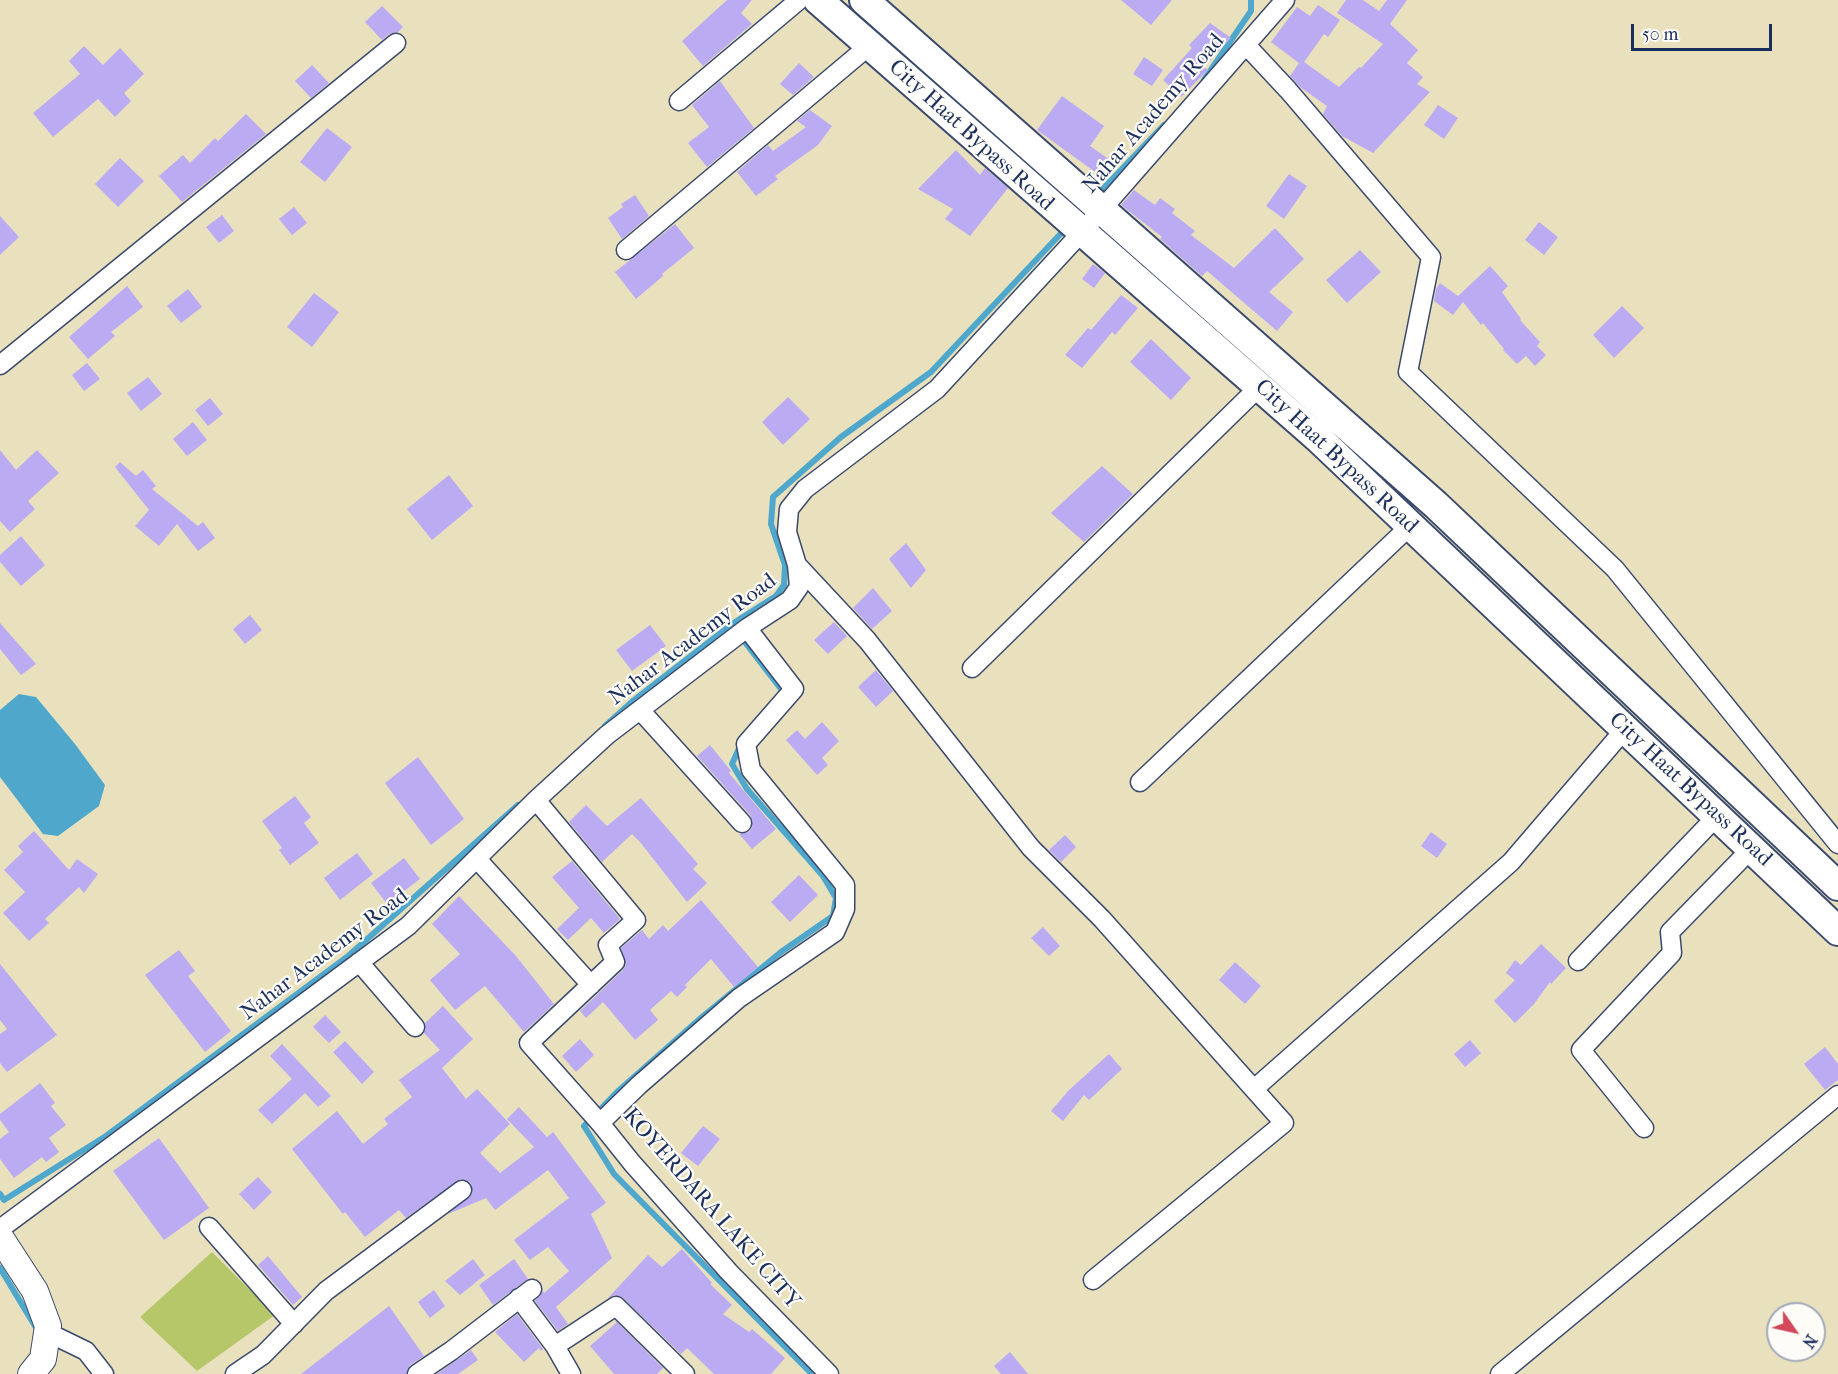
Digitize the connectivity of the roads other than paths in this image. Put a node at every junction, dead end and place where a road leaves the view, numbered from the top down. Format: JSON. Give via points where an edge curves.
{"nodes":[{"id":1,"x":799,"y":0,"type":"edge"},
{"id":2,"x":818,"y":0,"type":"edge"},
{"id":3,"x":864,"y":0,"type":"edge"},
{"id":4,"x":1281,"y":2,"type":"edge"},
{"id":5,"x":396,"y":43,"type":"dead end"},
{"id":6,"x":870,"y":45,"type":"junction"},
{"id":7,"x":1246,"y":45,"type":"junction"},
{"id":8,"x":680,"y":101,"type":"dead end"},
{"id":9,"x":1101,"y":210,"type":"junction"},
{"id":10,"x":1081,"y":233,"type":"junction"},
{"id":11,"x":626,"y":250,"type":"dead end"},
{"id":12,"x":0,"y":365,"type":"edge"},
{"id":13,"x":1260,"y":386,"type":"junction"},
{"id":14,"x":1410,"y":526,"type":"junction"},
{"id":15,"x":797,"y":565,"type":"junction"},
{"id":16,"x":747,"y":628,"type":"junction"},
{"id":17,"x":972,"y":668,"type":"dead end"},
{"id":18,"x":640,"y":710,"type":"junction"},
{"id":19,"x":1625,"y":729,"type":"junction"},
{"id":20,"x":1140,"y":782,"type":"dead end"},
{"id":21,"x":536,"y":800,"type":"junction"},
{"id":22,"x":1717,"y":816,"type":"junction"},
{"id":23,"x":742,"y":823,"type":"dead end"},
{"id":24,"x":1838,"y":844,"type":"edge"},
{"id":25,"x":1752,"y":848,"type":"junction"},
{"id":26,"x":477,"y":859,"type":"junction"},
{"id":27,"x":1838,"y":886,"type":"edge"},
{"id":28,"x":1838,"y":931,"type":"edge"},
{"id":29,"x":1578,"y":961,"type":"dead end"},
{"id":30,"x":359,"y":962,"type":"junction"},
{"id":31,"x":591,"y":985,"type":"junction"},
{"id":32,"x":415,"y":1027,"type":"dead end"},
{"id":33,"x":1254,"y":1089,"type":"junction"},
{"id":34,"x":1838,"y":1095,"type":"edge"},
{"id":35,"x":600,"y":1123,"type":"junction"},
{"id":36,"x":1644,"y":1128,"type":"dead end"},
{"id":37,"x":462,"y":1190,"type":"dead end"},
{"id":38,"x":209,"y":1227,"type":"dead end"},
{"id":39,"x":0,"y":1229,"type":"edge"},
{"id":40,"x":0,"y":1237,"type":"edge"},
{"id":41,"x":1093,"y":1280,"type":"dead end"},
{"id":42,"x":294,"y":1324,"type":"junction"},
{"id":43,"x":47,"y":1332,"type":"junction"},
{"id":44,"x":555,"y":1346,"type":"junction"},
{"id":45,"x":31,"y":1374,"type":"edge"},
{"id":46,"x":104,"y":1374,"type":"edge"},
{"id":47,"x":235,"y":1374,"type":"edge"},
{"id":48,"x":417,"y":1374,"type":"edge"},
{"id":49,"x":572,"y":1374,"type":"edge"},
{"id":50,"x":685,"y":1374,"type":"edge"},
{"id":51,"x":829,"y":1374,"type":"edge"},
{"id":52,"x":1500,"y":1374,"type":"edge"}],
"edges":[{"from":1,"to":8,"type":"street"},
{"from":2,"to":6,"type":"main road","name":"City Haat Bypass Road"},
{"from":3,"to":9,"type":"main road","name":"City Haat Bypass Road"},
{"from":4,"to":7,"type":"street","name":"Nahar Academy Road"},
{"from":5,"to":12,"type":"street"},
{"from":6,"to":10,"type":"main road","name":"City Haat Bypass Road"},
{"from":6,"to":11,"type":"street"},
{"from":7,"to":9,"type":"street","name":"Nahar Academy Road"},
{"from":7,"to":24,"type":"street","via":[[1431,257],[1408,372],[1615,569]]},
{"from":9,"to":10,"type":"street","name":"Nahar Academy Road"},
{"from":9,"to":27,"type":"main road","name":"City Haat Bypass Road","via":[[1436,506]]},
{"from":10,"to":13,"type":"main road","name":"City Haat Bypass Road"},
{"from":10,"to":15,"type":"street","name":"Nahar Academy Road","via":[[937,389],[803,487],[789,509],[787,532]]},
{"from":13,"to":14,"type":"main road","name":"City Haat Bypass Road"},
{"from":13,"to":17,"type":"street"},
{"from":14,"to":19,"type":"main road","name":"City Haat Bypass Road"},
{"from":14,"to":20,"type":"street"},
{"from":15,"to":16,"type":"street","name":"Nahar Academy Road","via":[[799,587],[790,600]]},
{"from":15,"to":33,"type":"street","via":[[867,640],[1031,848],[1102,919]]},
{"from":16,"to":18,"type":"street","name":"Nahar Academy Road"},
{"from":16,"to":35,"type":"street","name":"KOYERDARA LAKE CITY","via":[[794,689],[746,744],[751,770],[845,885],[845,909],[835,932],[740,998],[639,1084]]},
{"from":18,"to":21,"type":"street","name":"Nahar Academy Road"},
{"from":18,"to":23,"type":"street"},
{"from":19,"to":22,"type":"main road","name":"City Haat Bypass Road"},
{"from":19,"to":33,"type":"street","via":[[1510,862]]},
{"from":21,"to":26,"type":"street","name":"Nahar Academy Road"},
{"from":21,"to":31,"type":"street","via":[[636,920],[608,945],[615,962]]},
{"from":22,"to":25,"type":"main road","name":"City Haat Bypass Road"},
{"from":22,"to":29,"type":"street"},
{"from":25,"to":28,"type":"main road","name":"City Haat Bypass Road"},
{"from":25,"to":36,"type":"street","via":[[1670,932],[1672,953],[1581,1050]]},
{"from":26,"to":30,"type":"street","name":"Nahar Academy Road","via":[[408,926]]},
{"from":26,"to":31,"type":"street"},
{"from":30,"to":32,"type":"street"},
{"from":30,"to":39,"type":"street","name":"Nahar Academy Road"},
{"from":31,"to":35,"type":"street","via":[[529,1043]]},
{"from":33,"to":41,"type":"street","via":[[1284,1123]]},
{"from":34,"to":52,"type":"street"},
{"from":35,"to":51,"type":"street","name":"KOYERDARA LAKE CITY","via":[[729,1272]]},
{"from":37,"to":42,"type":"street","via":[[326,1291]]},
{"from":38,"to":42,"type":"street"},
{"from":40,"to":43,"type":"street","via":[[35,1291]]},
{"from":42,"to":47,"type":"street","via":[[263,1355]]},
{"from":43,"to":45,"type":"street","via":[[43,1359]]},
{"from":43,"to":46,"type":"street","via":[[86,1351]]},
{"from":44,"to":48,"type":"street","via":[[526,1294]]},
{"from":44,"to":49,"type":"street"},
{"from":44,"to":50,"type":"street","via":[[616,1306]]}]}
